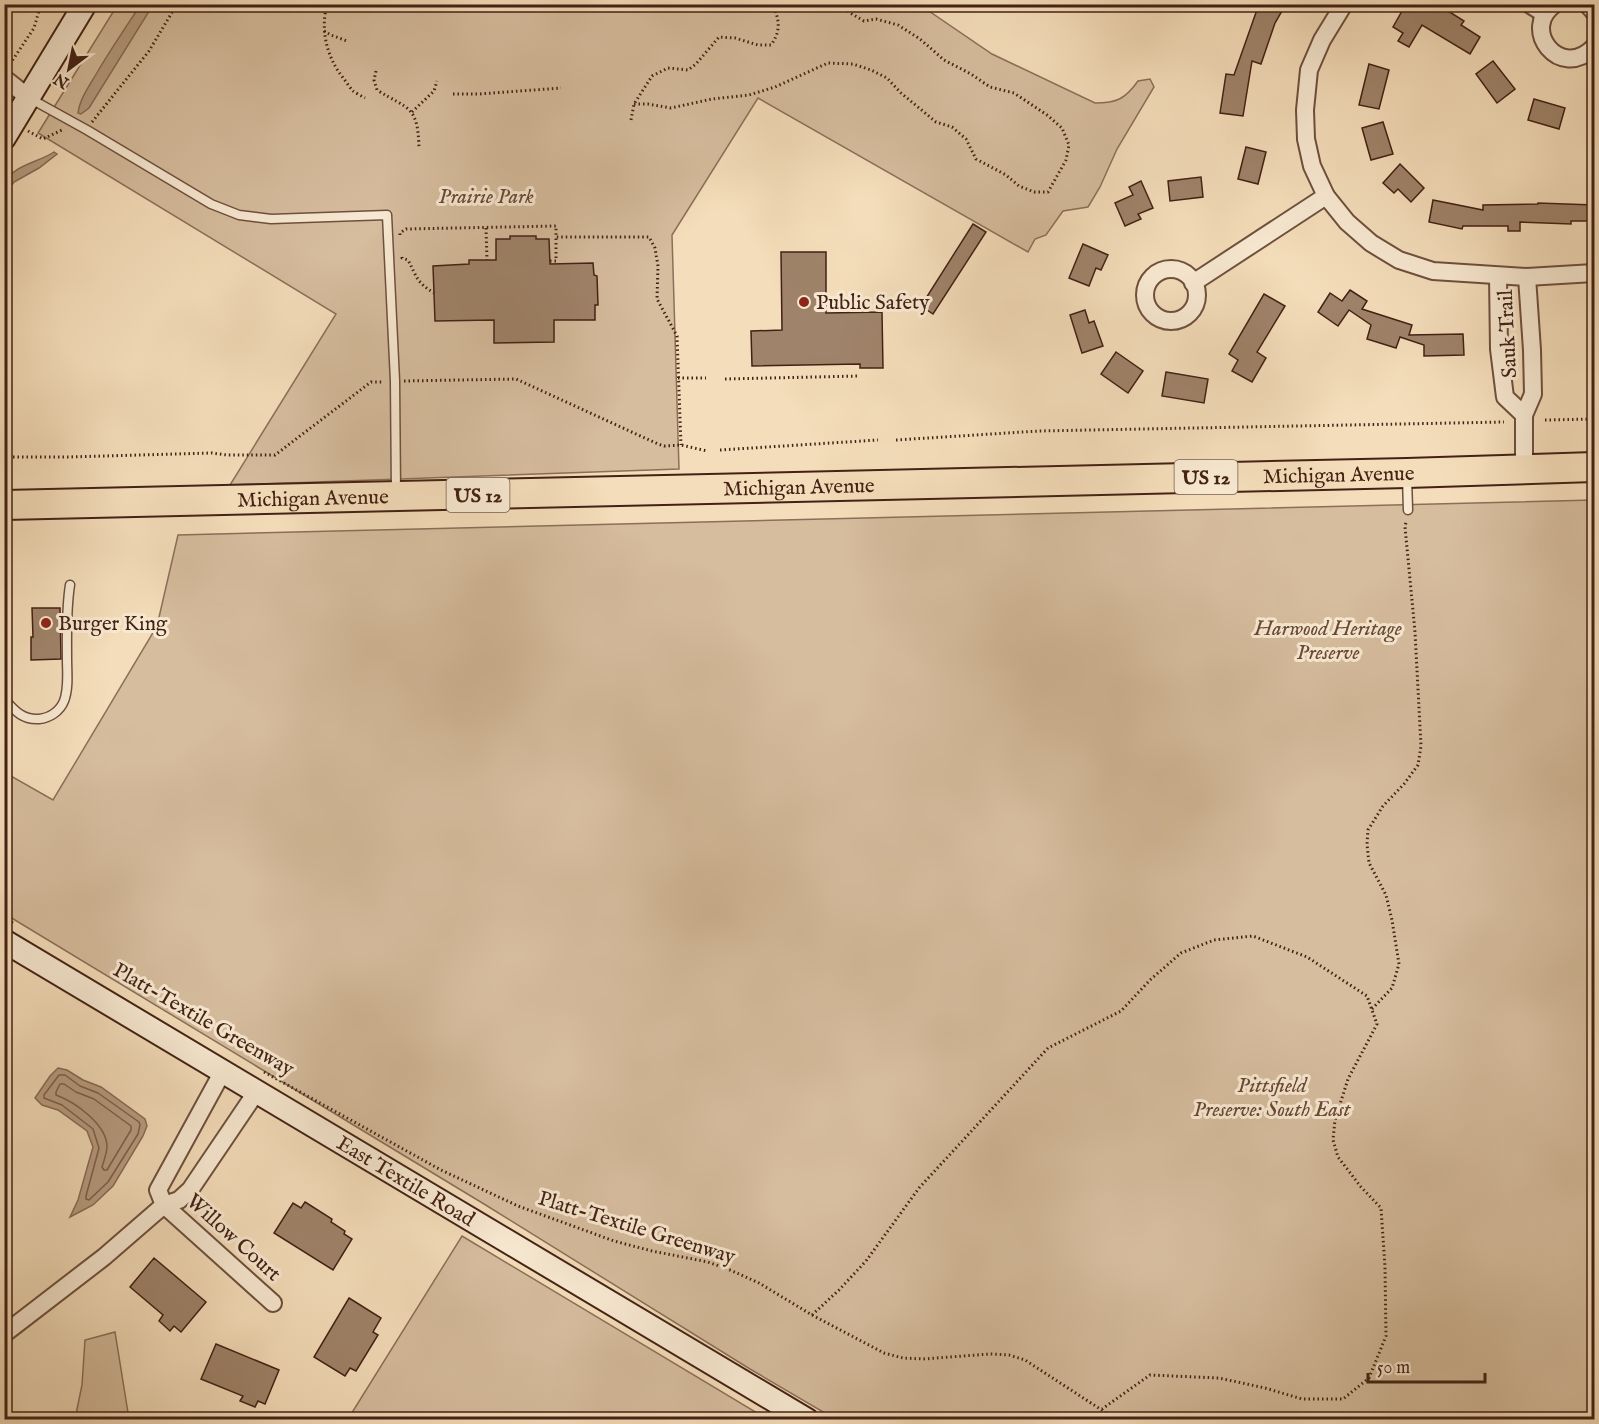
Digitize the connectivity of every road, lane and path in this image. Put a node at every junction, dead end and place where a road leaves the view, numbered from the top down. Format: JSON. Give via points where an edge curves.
{"nodes":[{"id":1,"x":41,"y":4,"type":"edge"},
{"id":2,"x":85,"y":4,"type":"edge"},
{"id":3,"x":177,"y":4,"type":"edge"},
{"id":4,"x":327,"y":4,"type":"edge"},
{"id":5,"x":772,"y":4,"type":"edge"},
{"id":6,"x":839,"y":4,"type":"edge"},
{"id":7,"x":1344,"y":4,"type":"edge"},
{"id":8,"x":1529,"y":4,"type":"edge"},
{"id":9,"x":1587,"y":4,"type":"edge"},
{"id":10,"x":1550,"y":9,"type":"edge"},
{"id":11,"x":1594,"y":12,"type":"edge"},
{"id":12,"x":324,"y":31,"type":"junction"},
{"id":13,"x":347,"y":41,"type":"dead end"},
{"id":14,"x":1594,"y":47,"type":"edge"},
{"id":15,"x":13,"y":61,"type":"dead end"},
{"id":16,"x":376,"y":72,"type":"dead end"},
{"id":17,"x":4,"y":78,"type":"edge"},
{"id":18,"x":437,"y":81,"type":"dead end"},
{"id":19,"x":561,"y":88,"type":"dead end"},
{"id":20,"x":453,"y":94,"type":"dead end"},
{"id":21,"x":28,"y":97,"type":"junction"},
{"id":22,"x":365,"y":98,"type":"dead end"},
{"id":23,"x":634,"y":104,"type":"junction"},
{"id":24,"x":412,"y":112,"type":"junction"},
{"id":25,"x":631,"y":120,"type":"dead end"},
{"id":26,"x":92,"y":122,"type":"dead end"},
{"id":27,"x":64,"y":130,"type":"dead end"},
{"id":28,"x":36,"y":135,"type":"dead end"},
{"id":29,"x":4,"y":138,"type":"edge"},
{"id":30,"x":419,"y":148,"type":"dead end"},
{"id":31,"x":1326,"y":196,"type":"junction"},
{"id":32,"x":486,"y":228,"type":"junction"},
{"id":33,"x":556,"y":237,"type":"junction"},
{"id":34,"x":400,"y":241,"type":"dead end"},
{"id":35,"x":401,"y":250,"type":"dead end"},
{"id":36,"x":487,"y":260,"type":"dead end"},
{"id":37,"x":550,"y":261,"type":"dead end"},
{"id":38,"x":1594,"y":273,"type":"edge"},
{"id":39,"x":1498,"y":276,"type":"junction"},
{"id":40,"x":1527,"y":277,"type":"junction"},
{"id":41,"x":1193,"y":283,"type":"dead end"},
{"id":42,"x":434,"y":293,"type":"dead end"},
{"id":43,"x":859,"y":376,"type":"dead end"},
{"id":44,"x":678,"y":378,"type":"junction"},
{"id":45,"x":706,"y":378,"type":"dead end"},
{"id":46,"x":725,"y":379,"type":"dead end"},
{"id":47,"x":405,"y":381,"type":"dead end"},
{"id":48,"x":385,"y":382,"type":"dead end"},
{"id":49,"x":1524,"y":415,"type":"junction"},
{"id":50,"x":1594,"y":419,"type":"edge"},
{"id":51,"x":1545,"y":420,"type":"dead end"},
{"id":52,"x":1504,"y":422,"type":"dead end"},
{"id":53,"x":878,"y":440,"type":"dead end"},
{"id":54,"x":896,"y":440,"type":"dead end"},
{"id":55,"x":681,"y":445,"type":"junction"},
{"id":56,"x":720,"y":450,"type":"dead end"},
{"id":57,"x":707,"y":451,"type":"dead end"},
{"id":58,"x":4,"y":457,"type":"edge"},
{"id":59,"x":1594,"y":467,"type":"edge"},
{"id":60,"x":1524,"y":468,"type":"junction"},
{"id":61,"x":1407,"y":473,"type":"junction"},
{"id":62,"x":396,"y":497,"type":"junction"},
{"id":63,"x":4,"y":505,"type":"edge"},
{"id":64,"x":1408,"y":510,"type":"joint"},
{"id":65,"x":70,"y":585,"type":"dead end"},
{"id":66,"x":5,"y":700,"type":"edge"},
{"id":67,"x":4,"y":918,"type":"edge"},
{"id":68,"x":10,"y":933,"type":"edge"},
{"id":69,"x":1372,"y":1009,"type":"junction"},
{"id":70,"x":255,"y":1067,"type":"dead end"},
{"id":71,"x":224,"y":1071,"type":"junction"},
{"id":72,"x":257,"y":1091,"type":"junction"},
{"id":73,"x":164,"y":1205,"type":"junction"},
{"id":74,"x":273,"y":1303,"type":"dead end"},
{"id":75,"x":812,"y":1315,"type":"junction"},
{"id":76,"x":4,"y":1334,"type":"edge"},
{"id":77,"x":1102,"y":1409,"type":"junction"},
{"id":78,"x":807,"y":1419,"type":"edge"},
{"id":79,"x":1117,"y":1419,"type":"edge"}],
"edges":[{"from":1,"to":15,"type":"path","via":[[34,28]]},
{"from":2,"to":21,"type":"main road"},
{"from":3,"to":26,"type":"path","via":[[149,51]]},
{"from":4,"to":12,"type":"path"},
{"from":5,"to":23,"type":"path","via":[[778,21],[777,36],[771,45],[719,37],[688,70],[668,68],[652,76]]},
{"from":6,"to":23,"type":"path","via":[[864,21],[876,19],[898,25],[944,60],[990,87],[1014,93],[1062,128],[1069,145],[1066,160],[1048,192],[1019,186],[976,159],[966,139],[952,127],[936,122],[886,78],[853,64],[828,63],[749,95],[671,108]]},
{"from":7,"to":31,"type":"street","name":"Sauk Trail","via":[[1309,70],[1305,110],[1312,166]]},
{"from":8,"to":10,"type":"street"},
{"from":9,"to":11,"type":"street"},
{"from":10,"to":14,"type":"street","via":[[1541,34],[1551,51],[1569,59],[1588,54]]},
{"from":12,"to":13,"type":"path"},
{"from":12,"to":22,"type":"path","via":[[327,49],[339,72],[352,90]]},
{"from":16,"to":24,"type":"path","via":[[377,90]]},
{"from":17,"to":21,"type":"street"},
{"from":18,"to":24,"type":"path","via":[[434,91]]},
{"from":19,"to":20,"type":"path"},
{"from":21,"to":29,"type":"main road"},
{"from":21,"to":62,"type":"lane","via":[[211,204],[239,215],[271,219],[387,215]]},
{"from":23,"to":25,"type":"path"},
{"from":24,"to":30,"type":"path","via":[[418,127]]},
{"from":27,"to":28,"type":"path","via":[[44,139]]},
{"from":31,"to":39,"type":"street","name":"Sauk Trail","via":[[1347,222],[1399,260],[1433,271]]},
{"from":31,"to":41,"type":"street"},
{"from":32,"to":33,"type":"path","via":[[556,226]]},
{"from":32,"to":34,"type":"path","via":[[406,229],[400,233]]},
{"from":32,"to":36,"type":"path"},
{"from":33,"to":37,"type":"path","via":[[556,261]]},
{"from":33,"to":44,"type":"path","via":[[649,237],[658,266],[657,299],[677,336]]},
{"from":35,"to":42,"type":"path","via":[[418,281]]},
{"from":38,"to":40,"type":"street"},
{"from":39,"to":40,"type":"street","name":"Sauk Trail"},
{"from":39,"to":49,"type":"street","name":"Sauk Trail","via":[[1499,349],[1505,397]]},
{"from":40,"to":49,"type":"street","name":"Sauk Trail","via":[[1533,394]]},
{"from":43,"to":46,"type":"path"},
{"from":44,"to":45,"type":"path"},
{"from":44,"to":55,"type":"path"},
{"from":47,"to":55,"type":"path","via":[[516,379],[658,444]]},
{"from":48,"to":58,"type":"path","via":[[371,382],[275,455]]},
{"from":49,"to":60,"type":"street","name":"Sauk Trail"},
{"from":50,"to":51,"type":"path"},
{"from":52,"to":54,"type":"path","via":[[1039,431]]},
{"from":53,"to":56,"type":"path"},
{"from":55,"to":57,"type":"path"},
{"from":59,"to":60,"type":"highway","name":"Michigan Avenue","number":"US 12"},
{"from":60,"to":61,"type":"highway","name":"Michigan Avenue","number":"US 12"},
{"from":61,"to":62,"type":"highway","name":"Michigan Avenue","number":"US 12"},
{"from":61,"to":64,"type":"lane"},
{"from":62,"to":63,"type":"highway","name":"Michigan Avenue","number":"US 12"},
{"from":64,"to":69,"type":"path","via":[[1405,528],[1421,746],[1418,765],[1383,806],[1368,831],[1369,862],[1386,895],[1399,964],[1392,988]]},
{"from":65,"to":66,"type":"lane","via":[[64,702],[52,715],[34,719],[20,716]]},
{"from":67,"to":68,"type":"path"},
{"from":68,"to":71,"type":"main road","name":"East Textile Road"},
{"from":69,"to":75,"type":"path","via":[[1367,996],[1307,957],[1253,936],[1214,940],[1181,953],[1121,1011],[1048,1048],[919,1188],[866,1261]]},
{"from":69,"to":77,"type":"path","via":[[1377,1024],[1348,1079],[1333,1140],[1338,1157],[1381,1208],[1386,1336],[1369,1378],[1343,1399],[1302,1399],[1219,1378],[1150,1375]]},
{"from":70,"to":75,"type":"path","name":"Platt-Textile Greenway","via":[[441,1170],[518,1206],[614,1241],[730,1270],[759,1282]]},
{"from":71,"to":72,"type":"main road","name":"East Textile Road"},
{"from":71,"to":73,"type":"street","via":[[158,1190]]},
{"from":72,"to":73,"type":"street","via":[[190,1190],[179,1200]]},
{"from":72,"to":78,"type":"main road","name":"East Textile Road"},
{"from":73,"to":74,"type":"street","name":"Willow Court"},
{"from":73,"to":76,"type":"street"},
{"from":75,"to":77,"type":"path","name":"Platt-Textile Greenway","via":[[884,1353],[903,1358],[975,1354],[1009,1355],[1025,1360]]},
{"from":77,"to":79,"type":"path","name":"Platt-Textile Greenway"}]}
